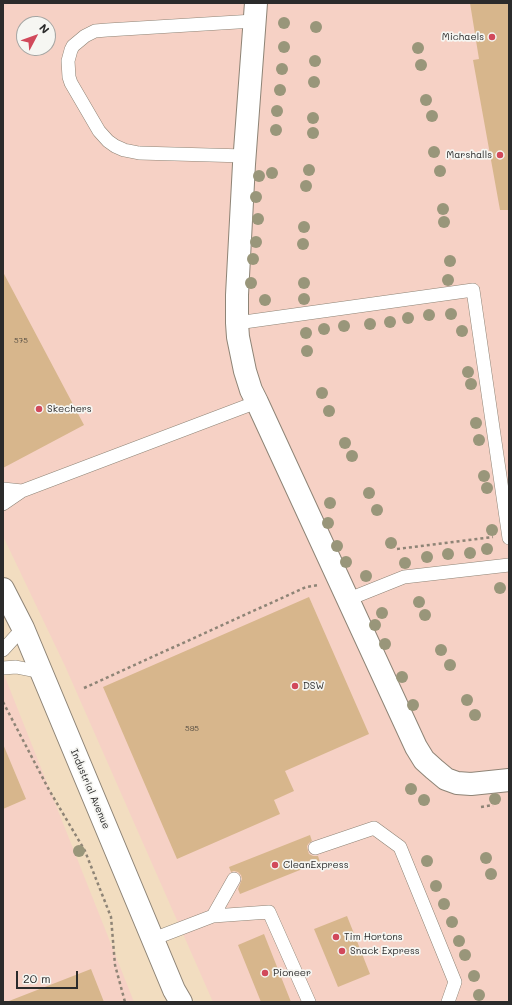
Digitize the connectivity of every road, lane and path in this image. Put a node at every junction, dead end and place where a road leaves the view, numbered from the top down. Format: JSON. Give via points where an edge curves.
{"nodes":[{"id":1,"x":255,"y":12,"type":"edge"},
{"id":2,"x":245,"y":156,"type":"junction"},
{"id":3,"x":237,"y":323,"type":"junction"},
{"id":4,"x":257,"y":402,"type":"junction"},
{"id":5,"x":3,"y":490,"type":"edge"},
{"id":6,"x":22,"y":491,"type":"junction"},
{"id":7,"x":3,"y":504,"type":"edge"},
{"id":8,"x":496,"y":537,"type":"dead end"},
{"id":9,"x":509,"y":538,"type":"edge"},
{"id":10,"x":397,"y":549,"type":"dead end"},
{"id":11,"x":509,"y":565,"type":"edge"},
{"id":12,"x":320,"y":585,"type":"dead end"},
{"id":13,"x":3,"y":589,"type":"edge"},
{"id":14,"x":349,"y":599,"type":"junction"},
{"id":15,"x":23,"y":628,"type":"junction"},
{"id":16,"x":3,"y":650,"type":"edge"},
{"id":17,"x":3,"y":668,"type":"edge"},
{"id":18,"x":42,"y":672,"type":"junction"},
{"id":19,"x":84,"y":688,"type":"dead end"},
{"id":20,"x":3,"y":702,"type":"edge"},
{"id":21,"x":509,"y":780,"type":"edge"},
{"id":22,"x":315,"y":848,"type":"dead end"},
{"id":23,"x":234,"y":879,"type":"dead end"},
{"id":24,"x":213,"y":916,"type":"junction"},
{"id":25,"x":153,"y":939,"type":"junction"},
{"id":26,"x":177,"y":998,"type":"edge"},
{"id":27,"x":125,"y":1002,"type":"edge"},
{"id":28,"x":309,"y":1002,"type":"edge"},
{"id":29,"x":448,"y":1002,"type":"edge"}],
"edges":[{"from":1,"to":2,"type":"street"},
{"from":1,"to":2,"type":"lane","via":[[95,31],[74,46],[68,61],[71,83],[99,131],[115,146],[139,153]]},
{"from":2,"to":3,"type":"street"},
{"from":3,"to":4,"type":"street","via":[[245,371]]},
{"from":3,"to":9,"type":"lane","via":[[473,290]]},
{"from":4,"to":6,"type":"lane"},
{"from":4,"to":14,"type":"street"},
{"from":5,"to":6,"type":"lane"},
{"from":6,"to":7,"type":"lane"},
{"from":8,"to":10,"type":"path"},
{"from":11,"to":14,"type":"lane","via":[[404,577]]},
{"from":12,"to":19,"type":"path","via":[[306,587]]},
{"from":13,"to":15,"type":"street","name":"Industrial Avenue"},
{"from":14,"to":21,"type":"street","via":[[424,760],[446,779],[457,783]]},
{"from":15,"to":16,"type":"lane"},
{"from":15,"to":18,"type":"street","name":"Industrial Avenue"},
{"from":17,"to":18,"type":"lane","via":[[16,667]]},
{"from":18,"to":25,"type":"street","name":"Industrial Avenue"},
{"from":20,"to":27,"type":"path","via":[[85,851],[111,917],[115,965]]},
{"from":22,"to":29,"type":"lane","via":[[374,828],[400,847],[455,982]]},
{"from":23,"to":24,"type":"lane"},
{"from":24,"to":25,"type":"lane"},
{"from":24,"to":28,"type":"lane","via":[[269,912]]},
{"from":25,"to":26,"type":"street","name":"Industrial Avenue"}]}
